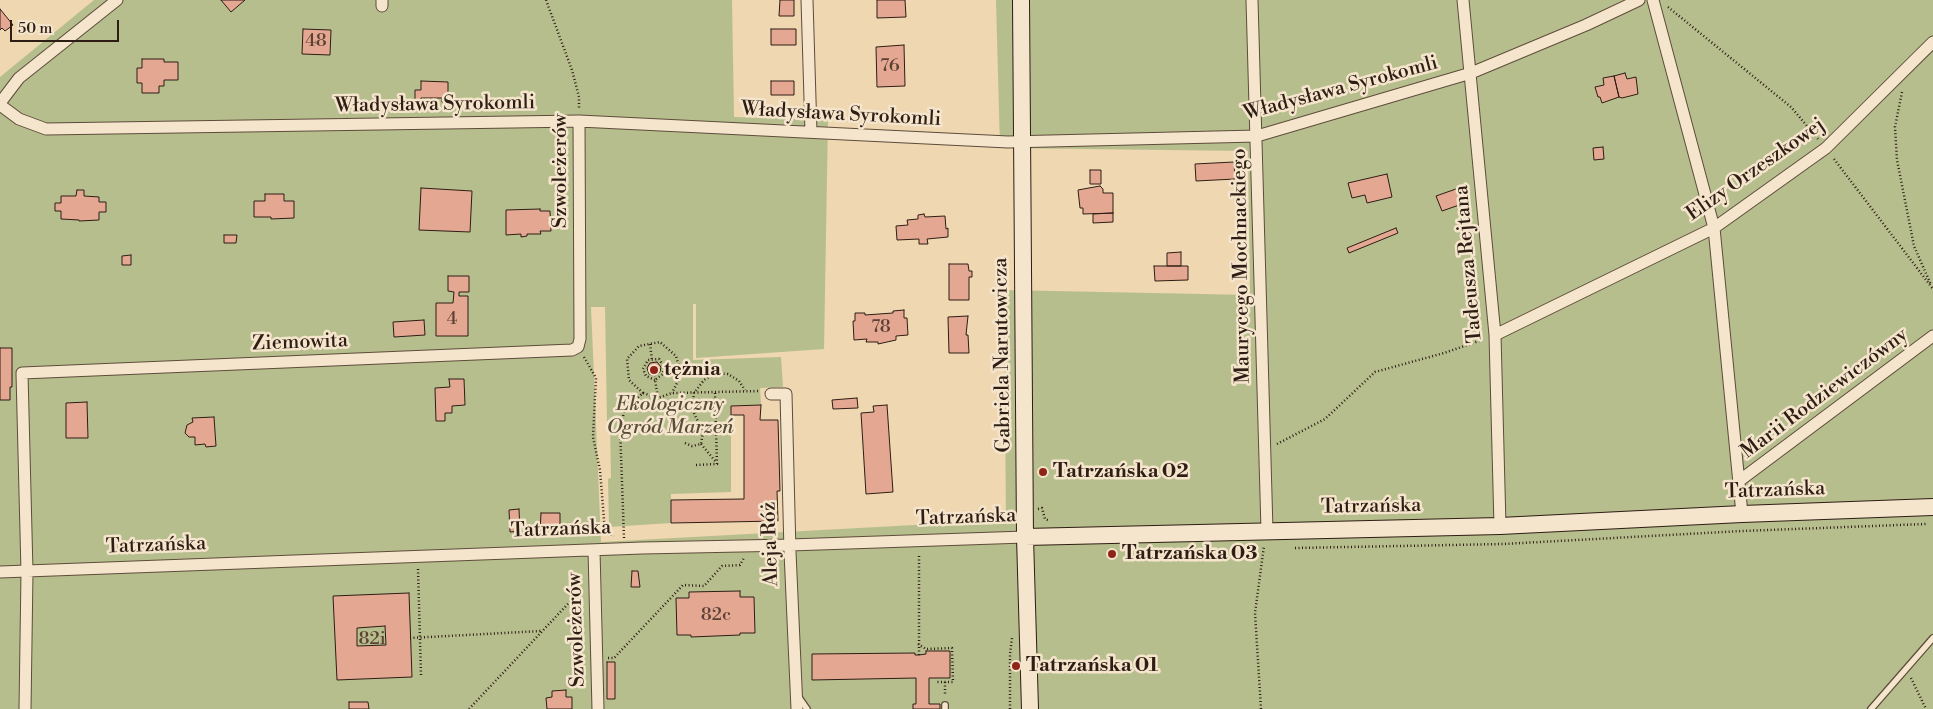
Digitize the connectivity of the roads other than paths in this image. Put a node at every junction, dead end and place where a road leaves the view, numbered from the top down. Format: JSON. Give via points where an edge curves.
{"nodes":[{"id":1,"x":117,"y":0,"type":"edge"},
{"id":2,"x":807,"y":0,"type":"edge"},
{"id":3,"x":1021,"y":0,"type":"edge"},
{"id":4,"x":1252,"y":0,"type":"edge"},
{"id":5,"x":1463,"y":0,"type":"edge"},
{"id":6,"x":1639,"y":0,"type":"edge"},
{"id":7,"x":1653,"y":0,"type":"edge"},
{"id":8,"x":1933,"y":42,"type":"edge"},
{"id":9,"x":1471,"y":73,"type":"junction"},
{"id":10,"x":0,"y":104,"type":"edge"},
{"id":11,"x":579,"y":121,"type":"junction"},
{"id":12,"x":811,"y":132,"type":"junction"},
{"id":13,"x":1257,"y":136,"type":"junction"},
{"id":14,"x":1022,"y":142,"type":"junction"},
{"id":15,"x":1714,"y":228,"type":"junction"},
{"id":16,"x":1495,"y":335,"type":"junction"},
{"id":17,"x":1933,"y":336,"type":"edge"},
{"id":18,"x":578,"y":347,"type":"joint"},
{"id":19,"x":765,"y":393,"type":"road end"},
{"id":20,"x":1739,"y":481,"type":"junction"},
{"id":21,"x":1933,"y":507,"type":"edge"},
{"id":22,"x":1742,"y":514,"type":"junction"},
{"id":23,"x":1500,"y":526,"type":"junction"},
{"id":24,"x":1267,"y":530,"type":"junction"},
{"id":25,"x":1025,"y":537,"type":"junction"},
{"id":26,"x":790,"y":545,"type":"junction"},
{"id":27,"x":594,"y":550,"type":"junction"},
{"id":28,"x":0,"y":572,"type":"edge"},
{"id":29,"x":27,"y":572,"type":"junction"},
{"id":30,"x":1933,"y":638,"type":"edge"},
{"id":31,"x":796,"y":694,"type":"junction"},
{"id":32,"x":24,"y":709,"type":"edge"},
{"id":33,"x":598,"y":709,"type":"edge"},
{"id":34,"x":797,"y":709,"type":"edge"},
{"id":35,"x":807,"y":709,"type":"edge"},
{"id":36,"x":1030,"y":709,"type":"edge"},
{"id":37,"x":1871,"y":709,"type":"edge"}],
"edges":[{"from":1,"to":10,"type":"street","via":[[19,78]]},
{"from":2,"to":12,"type":"street"},
{"from":3,"to":14,"type":"street","name":"Gabriela Narutowicza"},
{"from":4,"to":13,"type":"street","name":"Maurycego Mochnackiego"},
{"from":5,"to":9,"type":"street","name":"Tadeusza Rejtana"},
{"from":6,"to":9,"type":"street","name":"Władysława Syrokomli"},
{"from":7,"to":15,"type":"street"},
{"from":8,"to":15,"type":"street","name":"Elizy Orzeszkowej","via":[[1826,148]]},
{"from":9,"to":13,"type":"street","name":"Władysława Syrokomli"},
{"from":9,"to":16,"type":"street","name":"Tadeusza Rejtana"},
{"from":10,"to":11,"type":"street","name":"Władysława Syrokomli","via":[[19,119],[46,129]]},
{"from":11,"to":12,"type":"street","name":"Władysława Syrokomli"},
{"from":11,"to":18,"type":"street","name":"Szwoleżerów"},
{"from":12,"to":14,"type":"street","name":"Władysława Syrokomli"},
{"from":13,"to":14,"type":"street","name":"Władysława Syrokomli"},
{"from":13,"to":24,"type":"street","name":"Maurycego Mochnackiego"},
{"from":14,"to":25,"type":"street","name":"Gabriela Narutowicza"},
{"from":15,"to":16,"type":"street","name":"Elizy Orzeszkowej"},
{"from":15,"to":20,"type":"street"},
{"from":16,"to":23,"type":"street","name":"Tadeusza Rejtana"},
{"from":17,"to":20,"type":"street","name":"Marii Rodziewiczówny"},
{"from":18,"to":29,"type":"street","name":"Ziemowita","via":[[572,350],[22,373]]},
{"from":19,"to":26,"type":"street","name":"Aleja Róż","via":[[786,394]]},
{"from":20,"to":22,"type":"street"},
{"from":21,"to":22,"type":"street","name":"Tatrzańska"},
{"from":22,"to":23,"type":"street","name":"Tatrzańska"},
{"from":23,"to":24,"type":"street","name":"Tatrzańska"},
{"from":24,"to":25,"type":"street","name":"Tatrzańska"},
{"from":25,"to":26,"type":"street","name":"Tatrzańska"},
{"from":25,"to":36,"type":"street","name":"Gabriela Narutowicza"},
{"from":26,"to":27,"type":"street","name":"Tatrzańska"},
{"from":26,"to":31,"type":"street","name":"Aleja Róż"},
{"from":27,"to":29,"type":"street","name":"Tatrzańska"},
{"from":27,"to":33,"type":"street","name":"Szwoleżerów"},
{"from":28,"to":29,"type":"street","name":"Tatrzańska"},
{"from":29,"to":32,"type":"street"},
{"from":30,"to":37,"type":"lane"},
{"from":31,"to":34,"type":"street","name":"Aleja Róż"},
{"from":31,"to":35,"type":"lane"}]}
